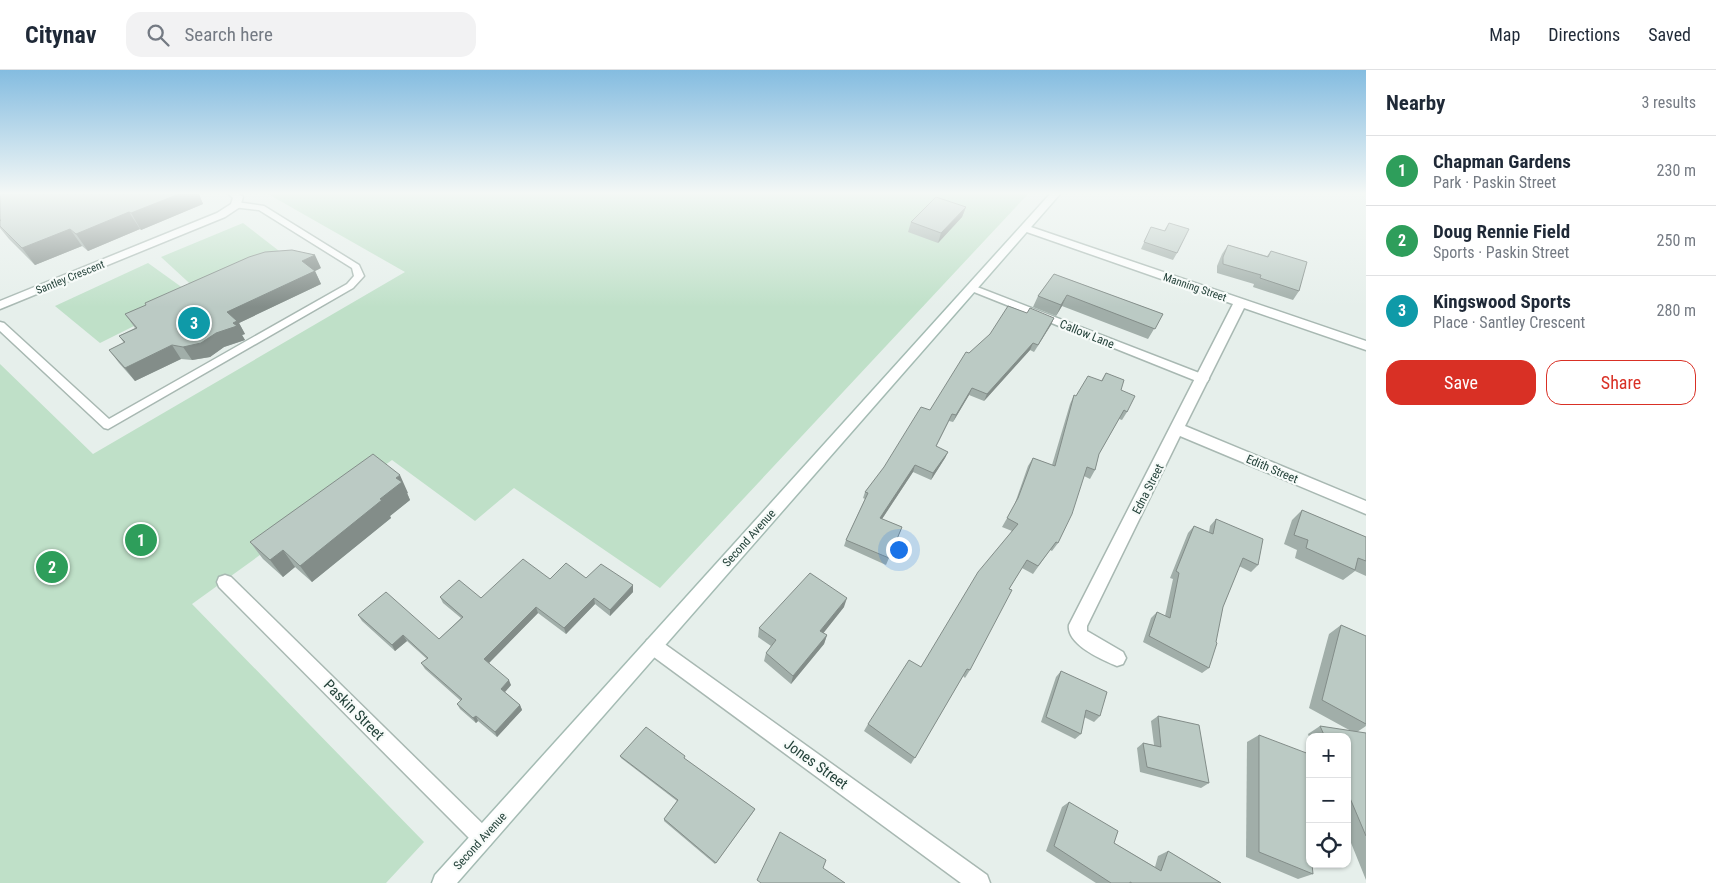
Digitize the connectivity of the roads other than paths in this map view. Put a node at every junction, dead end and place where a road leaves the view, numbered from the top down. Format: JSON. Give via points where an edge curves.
{"nodes":[{"id":1,"x":181,"y":232,"type":"edge"},
{"id":2,"x":299,"y":232,"type":"edge"},
{"id":3,"x":1022,"y":232,"type":"edge"},
{"id":4,"x":1036,"y":232,"type":"edge"},
{"id":5,"x":972,"y":288,"type":"junction"},
{"id":6,"x":1240,"y":303,"type":"junction"},
{"id":7,"x":0,"y":305,"type":"edge"},
{"id":8,"x":0,"y":325,"type":"edge"},
{"id":9,"x":1366,"y":346,"type":"edge"},
{"id":10,"x":1203,"y":379,"type":"junction"},
{"id":11,"x":1178,"y":429,"type":"junction"},
{"id":12,"x":1366,"y":508,"type":"edge"},
{"id":13,"x":224,"y":582,"type":"dead end"},
{"id":14,"x":653,"y":646,"type":"junction"},
{"id":15,"x":1117,"y":658,"type":"dead end"},
{"id":16,"x":483,"y":838,"type":"junction"},
{"id":17,"x":443,"y":883,"type":"edge"},
{"id":18,"x":979,"y":883,"type":"edge"}],
"edges":[{"from":1,"to":7,"type":"street","name":"Santley Crescent"},
{"from":2,"to":8,"type":"lane","via":[[356,267],[359,276],[350,286],[108,425]]},
{"from":3,"to":5,"type":"street","name":"Second Avenue"},
{"from":4,"to":6,"type":"street","name":"Manning Street"},
{"from":5,"to":10,"type":"lane","name":"Callow Lane"},
{"from":5,"to":14,"type":"street","name":"Second Avenue"},
{"from":6,"to":9,"type":"street","name":"Manning Street"},
{"from":6,"to":10,"type":"street","name":"Edna Street"},
{"from":10,"to":11,"type":"street","name":"Edna Street"},
{"from":11,"to":12,"type":"street","name":"Edith Street"},
{"from":11,"to":15,"type":"street","name":"Edna Street","via":[[1077,629],[1083,638]]},
{"from":13,"to":16,"type":"street","name":"Paskin Street"},
{"from":14,"to":16,"type":"street","name":"Second Avenue"},
{"from":14,"to":18,"type":"street","name":"Jones Street"},
{"from":16,"to":17,"type":"street","name":"Second Avenue"}]}
